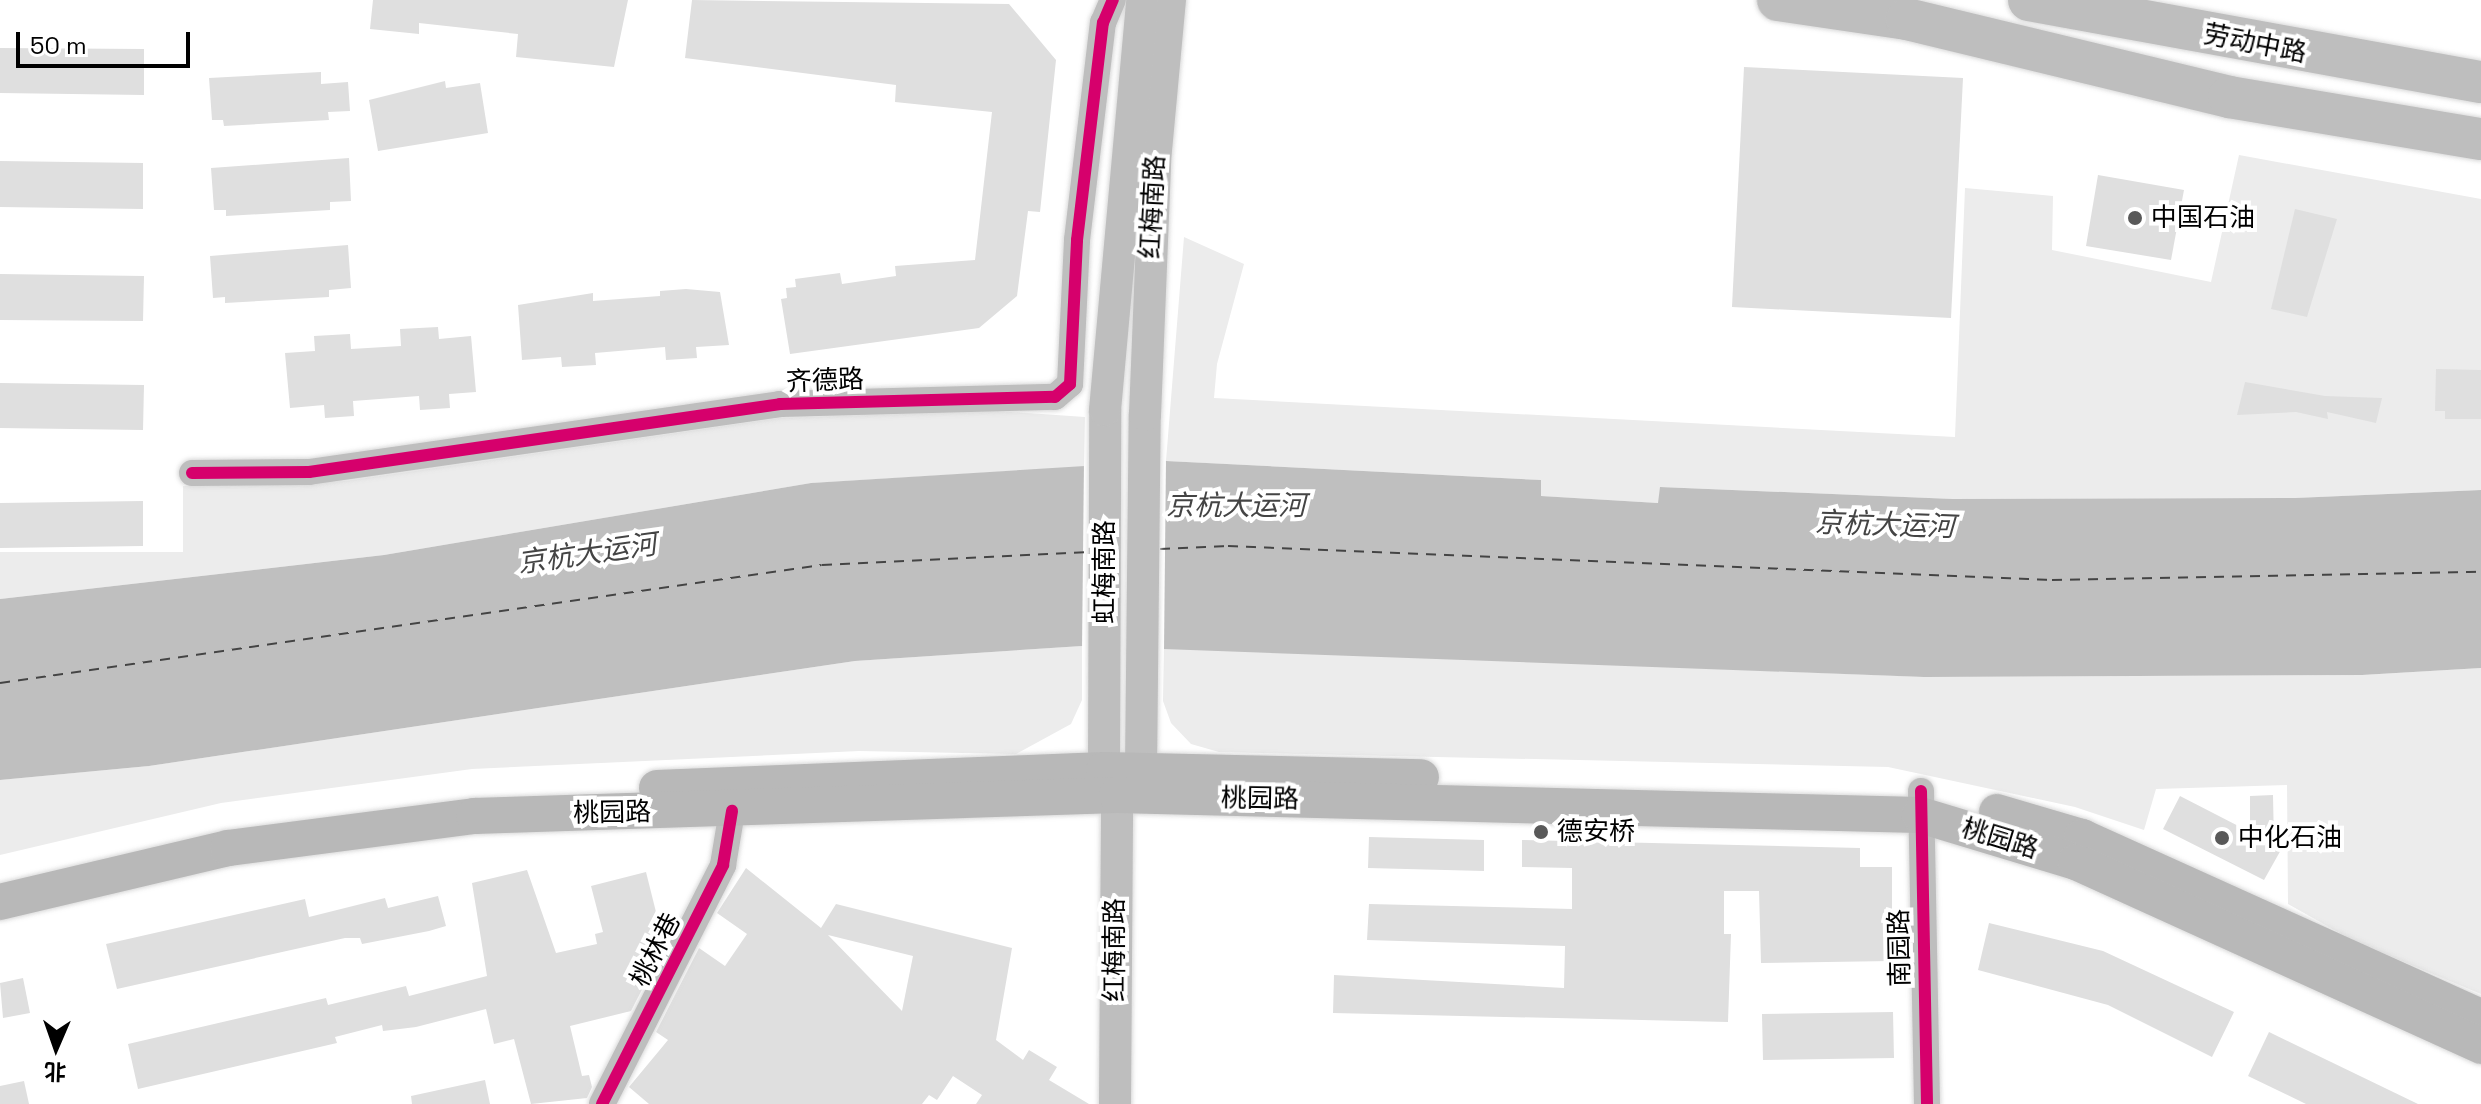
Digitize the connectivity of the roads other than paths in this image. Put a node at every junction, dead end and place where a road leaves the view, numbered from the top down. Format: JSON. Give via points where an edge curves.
{"nodes":[{"id":1,"x":1113,"y":0,"type":"edge"},
{"id":2,"x":1142,"y":0,"type":"edge"},
{"id":3,"x":1170,"y":0,"type":"edge"},
{"id":4,"x":1778,"y":0,"type":"edge"},
{"id":5,"x":2032,"y":0,"type":"edge"},
{"id":6,"x":2023,"y":48,"type":"junction"},
{"id":7,"x":2481,"y":82,"type":"edge"},
{"id":8,"x":2481,"y":139,"type":"edge"},
{"id":9,"x":1105,"y":410,"type":"joint"},
{"id":10,"x":1145,"y":415,"type":"joint"},
{"id":11,"x":192,"y":473,"type":"dead end"},
{"id":12,"x":1141,"y":733,"type":"joint"},
{"id":13,"x":1104,"y":734,"type":"joint"},
{"id":14,"x":1121,"y":779,"type":"junction"},
{"id":15,"x":1921,"y":803,"type":"junction"},
{"id":16,"x":732,"y":811,"type":"junction"},
{"id":17,"x":0,"y":880,"type":"edge"},
{"id":18,"x":0,"y":902,"type":"edge"},
{"id":19,"x":2481,"y":1017,"type":"edge"},
{"id":20,"x":2481,"y":1046,"type":"edge"},
{"id":21,"x":602,"y":1104,"type":"edge"},
{"id":22,"x":1115,"y":1104,"type":"edge"},
{"id":23,"x":1927,"y":1104,"type":"edge"}],
"edges":[{"from":1,"to":11,"type":"street","name":"齐德路","via":[[1103,23],[1077,240],[1070,384],[1055,397],[780,404],[309,472]]},
{"from":2,"to":9,"type":"street","name":"红梅南路"},
{"from":3,"to":10,"type":"street","name":"红梅南路","via":[[1155,161]]},
{"from":4,"to":6,"type":"main road","via":[[1907,19]]},
{"from":5,"to":6,"type":"street"},
{"from":5,"to":7,"type":"main road","name":"劳动中路"},
{"from":6,"to":8,"type":"main road","via":[[2229,97]]},
{"from":9,"to":13,"type":"street","name":"虹梅南路"},
{"from":10,"to":12,"type":"street","name":"虹梅南路"},
{"from":12,"to":14,"type":"street","name":"红梅南路"},
{"from":13,"to":14,"type":"street","name":"红梅南路"},
{"from":14,"to":15,"type":"main road","name":"桃园路"},
{"from":14,"to":16,"type":"main road","name":"桃园路"},
{"from":14,"to":17,"type":"main road","via":[[461,794],[213,828]]},
{"from":14,"to":22,"type":"street","name":"红梅南路"},
{"from":15,"to":19,"type":"main road","name":"桃园路","via":[[2082,837]]},
{"from":15,"to":20,"type":"main road","name":"桃园路","via":[[2076,862]]},
{"from":15,"to":23,"type":"street","name":"南园路"},
{"from":16,"to":18,"type":"main road","name":"桃园路","via":[[474,816],[228,848]]},
{"from":16,"to":21,"type":"street","name":"桃林巷","via":[[723,865]]}]}
